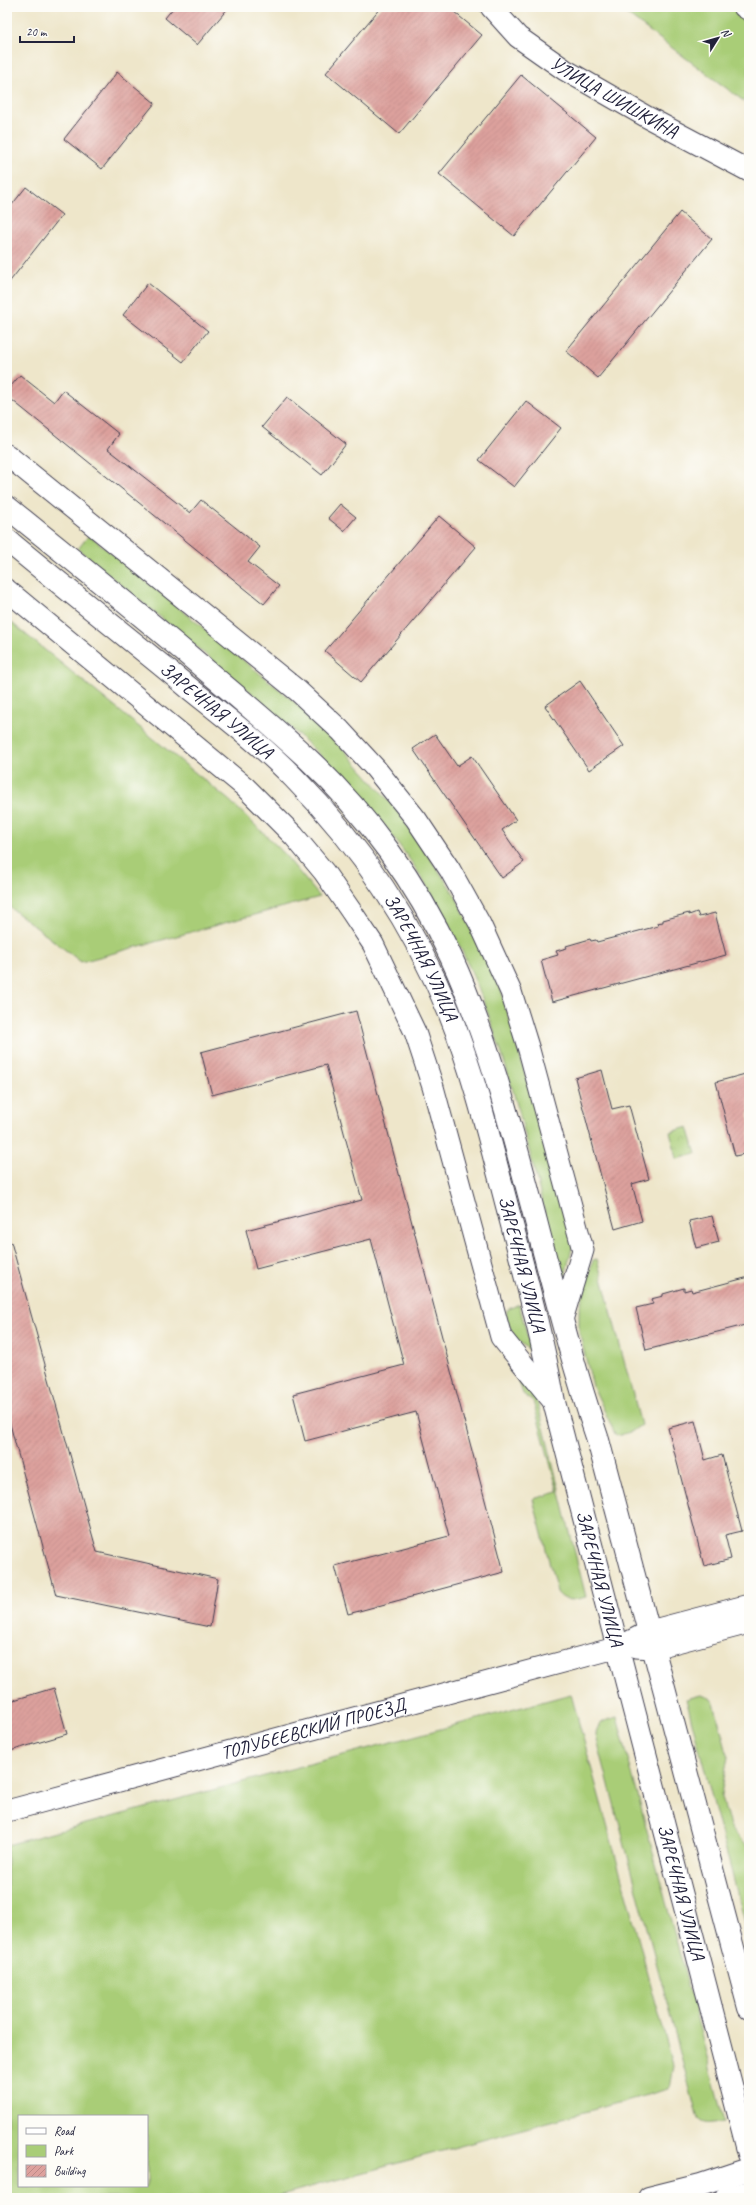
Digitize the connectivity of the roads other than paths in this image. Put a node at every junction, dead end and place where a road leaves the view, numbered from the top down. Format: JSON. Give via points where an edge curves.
{"nodes":[{"id":1,"x":491,"y":7,"type":"edge"},
{"id":2,"x":744,"y":7,"type":"edge"},
{"id":3,"x":749,"y":10,"type":"edge"},
{"id":4,"x":749,"y":171,"type":"edge"},
{"id":5,"x":7,"y":455,"type":"edge"},
{"id":6,"x":7,"y":507,"type":"edge"},
{"id":7,"x":7,"y":540,"type":"edge"},
{"id":8,"x":7,"y":590,"type":"edge"},
{"id":9,"x":562,"y":1320,"type":"junction"},
{"id":10,"x":554,"y":1402,"type":"junction"},
{"id":11,"x":749,"y":1604,"type":"edge"},
{"id":12,"x":749,"y":1622,"type":"edge"},
{"id":13,"x":652,"y":1639,"type":"junction"},
{"id":14,"x":619,"y":1647,"type":"junction"},
{"id":15,"x":7,"y":1811,"type":"edge"},
{"id":16,"x":749,"y":2008,"type":"edge"},
{"id":17,"x":749,"y":2154,"type":"edge"},
{"id":18,"x":749,"y":2169,"type":"edge"},
{"id":19,"x":749,"y":2192,"type":"edge"},
{"id":20,"x":649,"y":2198,"type":"edge"},
{"id":21,"x":727,"y":2198,"type":"edge"}],
"edges":[{"from":1,"to":4,"type":"street","name":"УЛИЦА ШИШКИНА","via":[[518,37],[564,70]]},
{"from":2,"to":3,"type":"street"},
{"from":5,"to":9,"type":"street","via":[[298,691],[340,730],[416,819],[450,870],[480,924],[511,992],[583,1250]]},
{"from":6,"to":9,"type":"street","name":"ЗАРЕЧНАЯ УЛИЦА","via":[[193,659],[309,760],[367,824],[398,865],[451,955],[471,1004],[495,1073]]},
{"from":7,"to":10,"type":"street","name":"ЗАРЕЧНАЯ УЛИЦА","via":[[254,741],[326,812],[379,880],[429,967],[449,1013],[470,1073],[544,1348]]},
{"from":8,"to":10,"type":"street","via":[[245,787],[294,836],[324,872],[351,911],[373,944],[415,1032],[433,1087],[501,1337]]},
{"from":9,"to":13,"type":"street","name":"ЗАРЕЧНАЯ УЛИЦА","via":[[580,1388],[598,1440]]},
{"from":10,"to":14,"type":"street","name":"ЗАРЕЧНАЯ УЛИЦА"},
{"from":11,"to":13,"type":"street","name":"ТОЛУБЕЕВСКИЙ ПРОЕЗД"},
{"from":12,"to":13,"type":"street","name":"ТОЛУБЕЕВСКИЙ ПРОЕЗД"},
{"from":13,"to":14,"type":"street","name":"ТОЛУБЕЕВСКИЙ ПРОЕЗД"},
{"from":13,"to":16,"type":"street","name":"ЗАРЕЧНАЯ УЛИЦА"},
{"from":14,"to":15,"type":"street","name":"ТОЛУБЕЕВСКИЙ ПРОЕЗД"},
{"from":14,"to":17,"type":"street","name":"ЗАРЕЧНАЯ УЛИЦА"},
{"from":18,"to":20,"type":"street"},
{"from":19,"to":21,"type":"street"}]}
